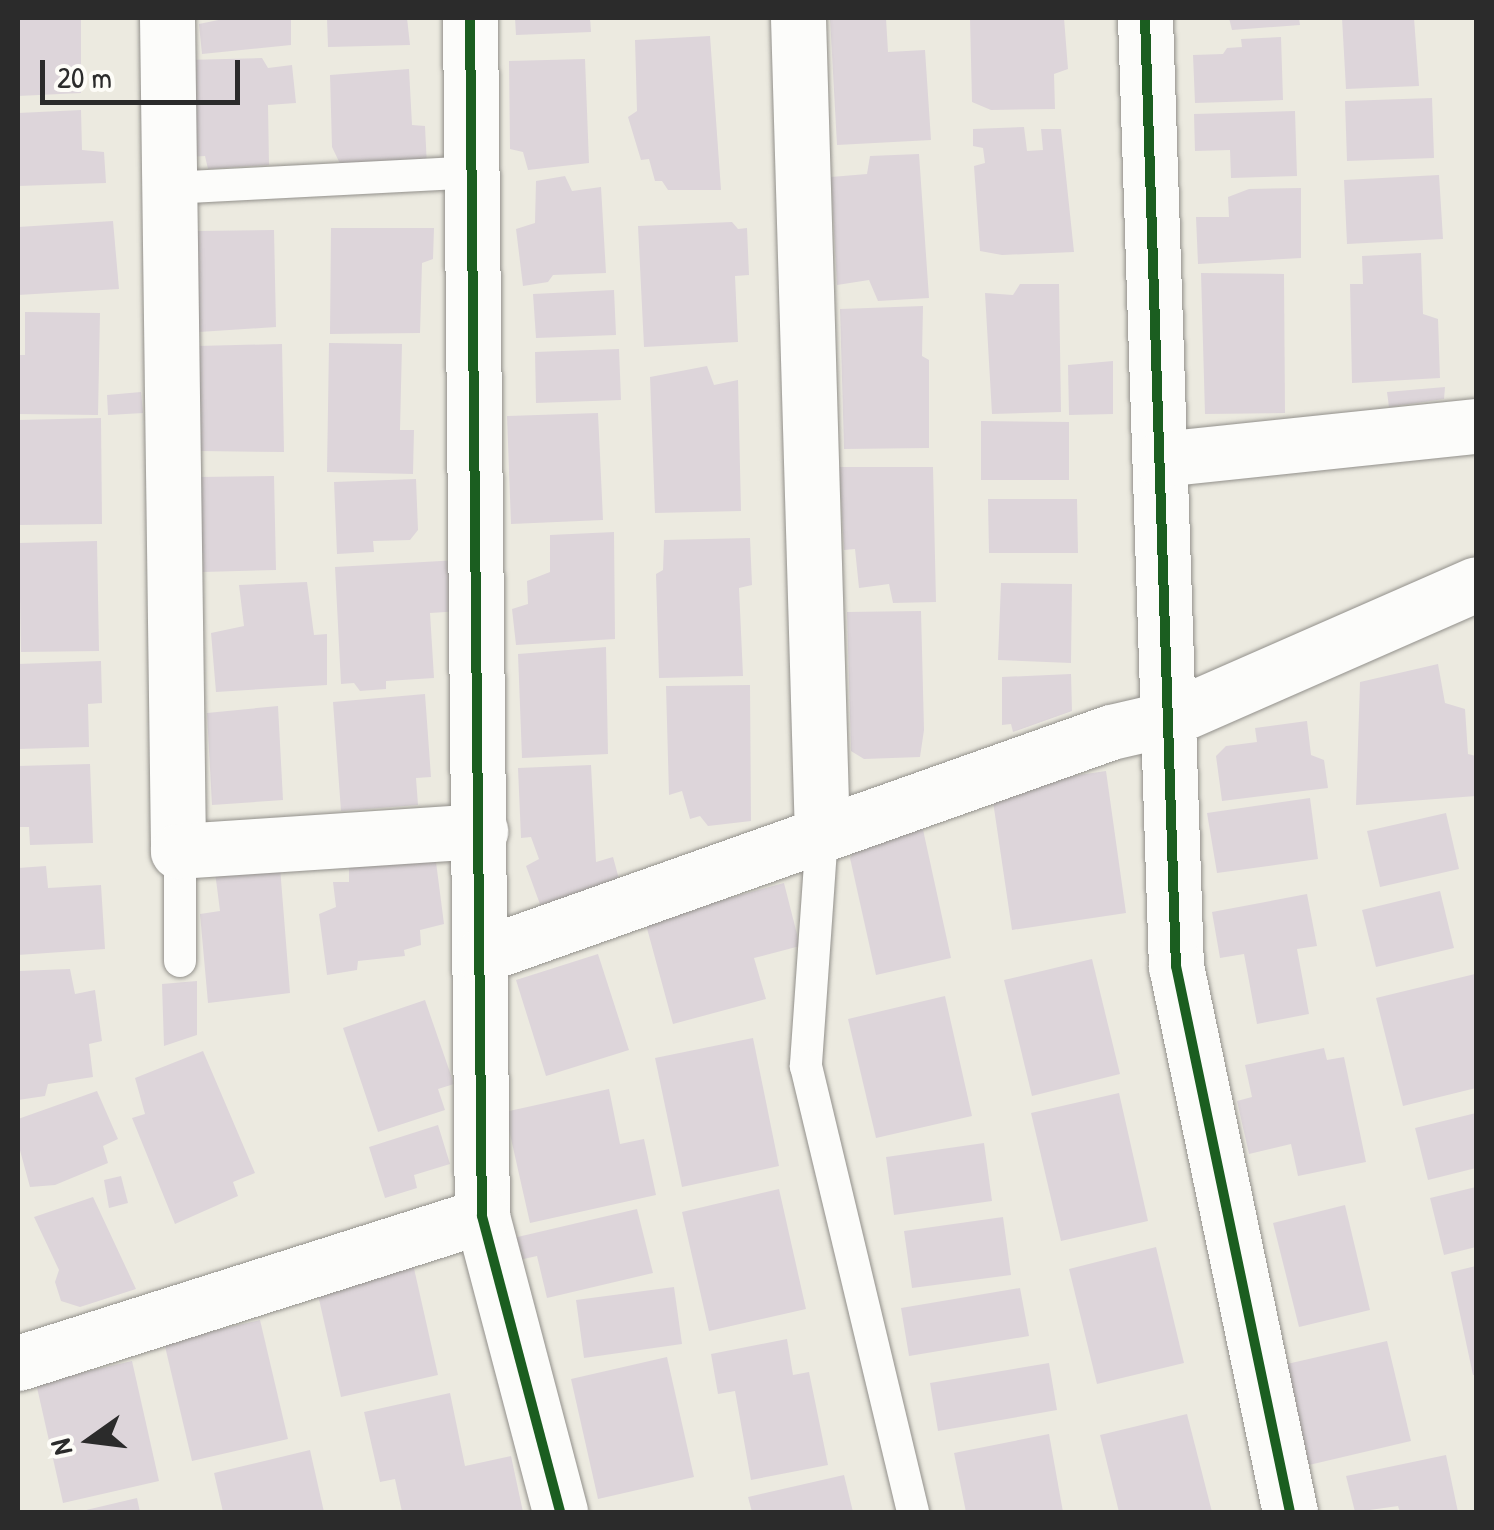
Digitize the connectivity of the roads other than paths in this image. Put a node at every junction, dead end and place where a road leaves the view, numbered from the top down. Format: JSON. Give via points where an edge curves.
{"nodes":[{"id":1,"x":167,"y":18,"type":"edge"},
{"id":2,"x":470,"y":18,"type":"edge"},
{"id":3,"x":798,"y":18,"type":"edge"},
{"id":4,"x":1145,"y":18,"type":"edge"},
{"id":5,"x":472,"y":172,"type":"junction"},
{"id":6,"x":171,"y":188,"type":"junction"},
{"id":7,"x":1476,"y":426,"type":"edge"},
{"id":8,"x":1161,"y":459,"type":"junction"},
{"id":9,"x":1476,"y":584,"type":"edge"},
{"id":10,"x":1171,"y":718,"type":"junction"},
{"id":11,"x":480,"y":832,"type":"junction"},
{"id":12,"x":822,"y":835,"type":"junction"},
{"id":13,"x":180,"y":850,"type":"junction"},
{"id":14,"x":482,"y":955,"type":"junction"},
{"id":15,"x":180,"y":961,"type":"dead end"},
{"id":16,"x":482,"y":1216,"type":"junction"},
{"id":17,"x":18,"y":1363,"type":"edge"},
{"id":18,"x":560,"y":1512,"type":"edge"},
{"id":19,"x":912,"y":1512,"type":"edge"},
{"id":20,"x":1290,"y":1512,"type":"edge"}],
"edges":[{"from":1,"to":6,"type":"street"},
{"from":2,"to":5,"type":"street"},
{"from":3,"to":12,"type":"street"},
{"from":4,"to":8,"type":"street"},
{"from":5,"to":6,"type":"lane"},
{"from":5,"to":11,"type":"street"},
{"from":6,"to":13,"type":"street"},
{"from":7,"to":8,"type":"street"},
{"from":8,"to":10,"type":"street"},
{"from":9,"to":10,"type":"street"},
{"from":10,"to":12,"type":"street","via":[[1111,732]]},
{"from":10,"to":20,"type":"street","via":[[1176,966]]},
{"from":11,"to":13,"type":"street"},
{"from":11,"to":14,"type":"street"},
{"from":12,"to":14,"type":"street"},
{"from":12,"to":19,"type":"lane","via":[[806,1066]]},
{"from":13,"to":15,"type":"lane"},
{"from":14,"to":16,"type":"street"},
{"from":16,"to":17,"type":"street"},
{"from":16,"to":18,"type":"street"}]}
